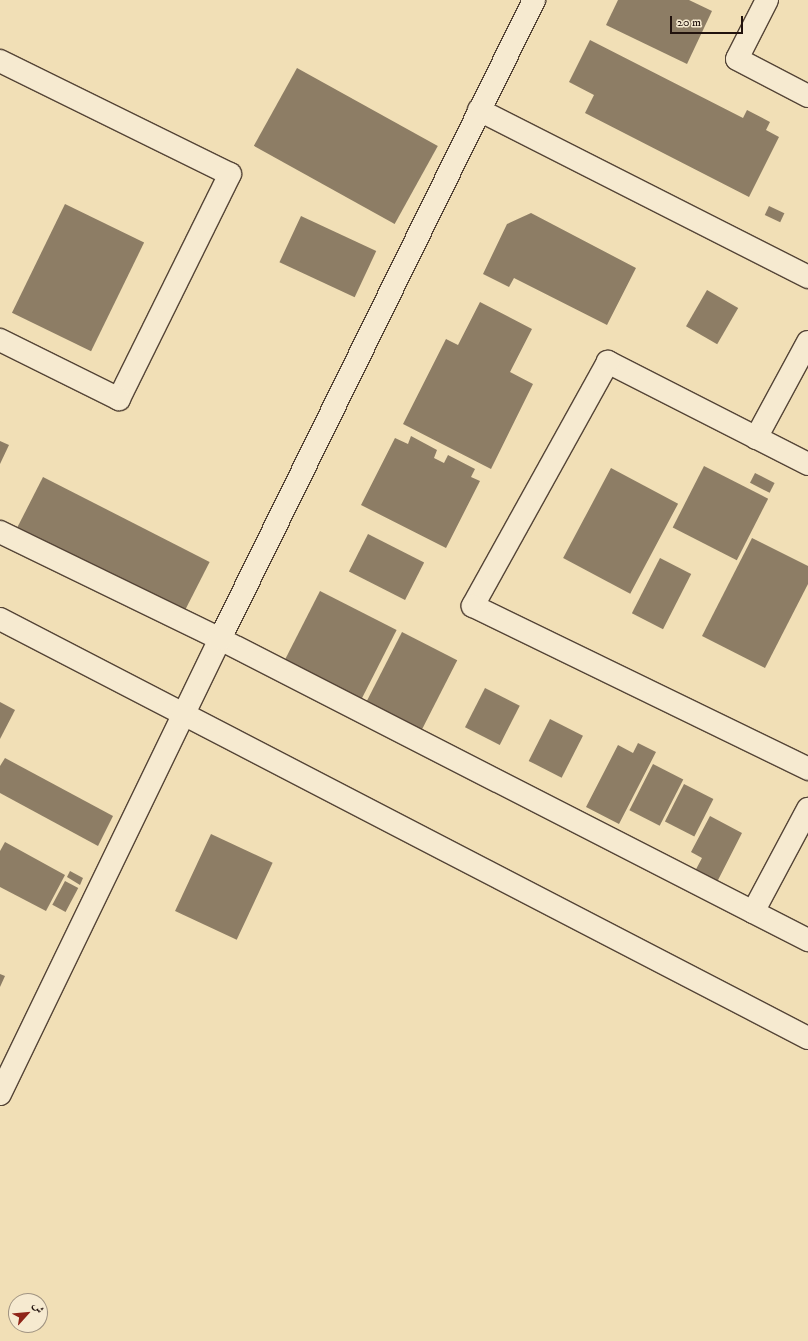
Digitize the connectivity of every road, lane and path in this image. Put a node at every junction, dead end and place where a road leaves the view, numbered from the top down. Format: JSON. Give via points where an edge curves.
{"nodes":[{"id":1,"x":534,"y":0,"type":"edge"},
{"id":2,"x":767,"y":0,"type":"edge"},
{"id":3,"x":0,"y":62,"type":"edge"},
{"id":4,"x":808,"y":96,"type":"edge"},
{"id":5,"x":480,"y":110,"type":"junction"},
{"id":6,"x":808,"y":277,"type":"edge"},
{"id":7,"x":0,"y":340,"type":"edge"},
{"id":8,"x":808,"y":342,"type":"edge"},
{"id":9,"x":756,"y":438,"type":"junction"},
{"id":10,"x":808,"y":464,"type":"edge"},
{"id":11,"x":0,"y":532,"type":"edge"},
{"id":12,"x":0,"y":619,"type":"edge"},
{"id":13,"x":220,"y":639,"type":"junction"},
{"id":14,"x":182,"y":715,"type":"junction"},
{"id":15,"x":808,"y":769,"type":"edge"},
{"id":16,"x":808,"y":809,"type":"edge"},
{"id":17,"x":753,"y":912,"type":"junction"},
{"id":18,"x":808,"y":940,"type":"edge"},
{"id":19,"x":808,"y":1038,"type":"edge"},
{"id":20,"x":0,"y":1094,"type":"edge"}],
"edges":[{"from":1,"to":5,"type":"street"},
{"from":2,"to":4,"type":"street","via":[[737,59]]},
{"from":3,"to":7,"type":"street","via":[[230,174],[119,399]]},
{"from":5,"to":6,"type":"street"},
{"from":5,"to":13,"type":"street"},
{"from":8,"to":9,"type":"street"},
{"from":9,"to":10,"type":"street"},
{"from":9,"to":15,"type":"street","via":[[608,362],[473,606]]},
{"from":11,"to":13,"type":"street"},
{"from":12,"to":14,"type":"street"},
{"from":13,"to":14,"type":"street"},
{"from":13,"to":17,"type":"street"},
{"from":14,"to":19,"type":"street"},
{"from":14,"to":20,"type":"street"},
{"from":16,"to":17,"type":"street"},
{"from":17,"to":18,"type":"street"}]}
